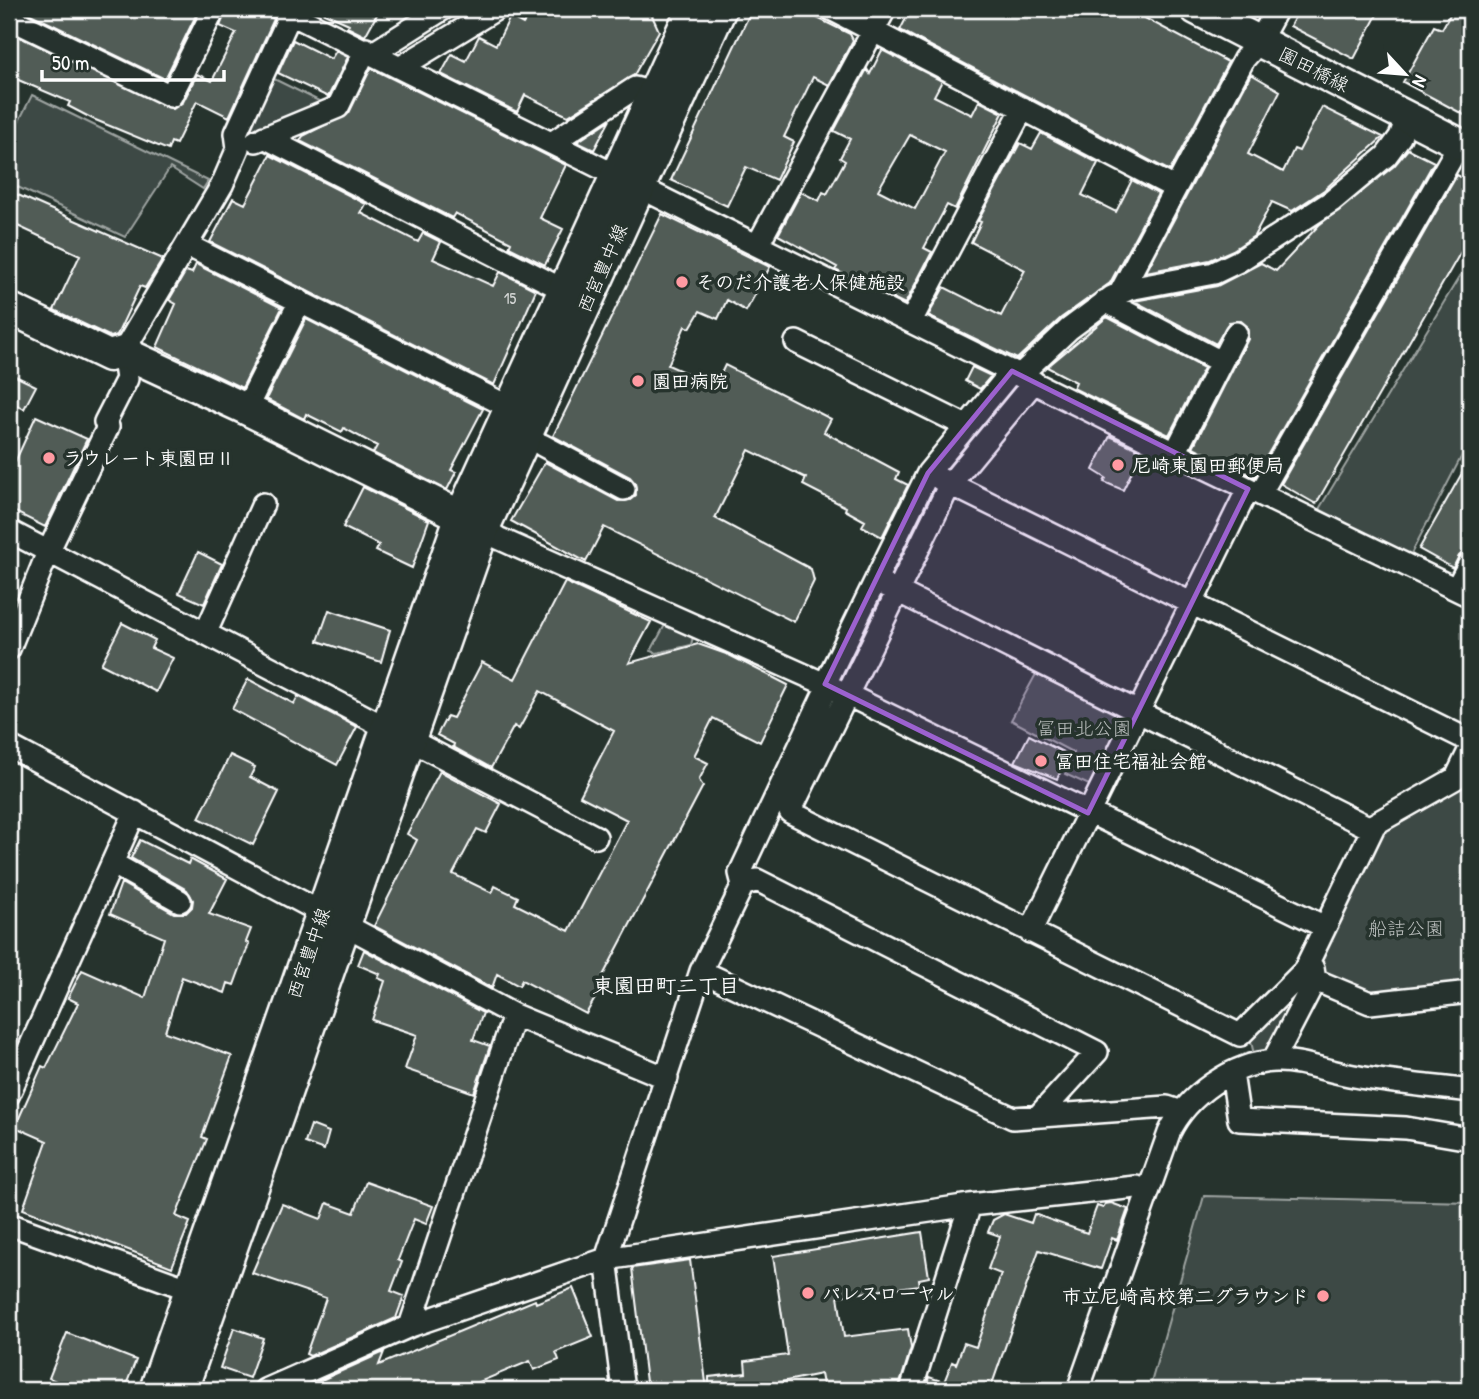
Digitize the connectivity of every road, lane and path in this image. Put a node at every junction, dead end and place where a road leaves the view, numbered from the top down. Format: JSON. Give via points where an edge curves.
{"nodes":[{"id":1,"x":214,"y":9,"type":"edge"},
{"id":2,"x":443,"y":9,"type":"edge"},
{"id":3,"x":495,"y":9,"type":"edge"},
{"id":4,"x":692,"y":9,"type":"edge"},
{"id":5,"x":721,"y":9,"type":"edge"},
{"id":6,"x":831,"y":9,"type":"edge"},
{"id":7,"x":885,"y":9,"type":"edge"},
{"id":8,"x":1196,"y":9,"type":"edge"},
{"id":9,"x":1277,"y":9,"type":"edge"},
{"id":10,"x":285,"y":10,"type":"edge"},
{"id":11,"x":9,"y":18,"type":"edge"},
{"id":12,"x":873,"y":31,"type":"junction"},
{"id":13,"x":1259,"y":42,"type":"junction"},
{"id":14,"x":370,"y":51,"type":"junction"},
{"id":15,"x":401,"y":66,"type":"junction"},
{"id":16,"x":653,"y":93,"type":"junction"},
{"id":17,"x":1023,"y":108,"type":"junction"},
{"id":18,"x":1408,"y":116,"type":"junction"},
{"id":19,"x":264,"y":137,"type":"junction"},
{"id":20,"x":553,"y":142,"type":"junction"},
{"id":21,"x":1465,"y":146,"type":"edge"},
{"id":22,"x":237,"y":148,"type":"junction"},
{"id":23,"x":627,"y":179,"type":"junction"},
{"id":24,"x":1175,"y":188,"type":"junction"},
{"id":25,"x":187,"y":244,"type":"junction"},
{"id":26,"x":758,"y":244,"type":"junction"},
{"id":27,"x":562,"y":289,"type":"junction"},
{"id":28,"x":1112,"y":297,"type":"junction"},
{"id":29,"x":300,"y":300,"type":"junction"},
{"id":30,"x":9,"y":308,"type":"edge"},
{"id":31,"x":911,"y":321,"type":"junction"},
{"id":32,"x":1236,"y":333,"type":"dead end"},
{"id":33,"x":796,"y":342,"type":"dead end"},
{"id":34,"x":123,"y":352,"type":"junction"},
{"id":35,"x":1221,"y":362,"type":"junction"},
{"id":36,"x":1022,"y":376,"type":"junction"},
{"id":37,"x":509,"y":407,"type":"junction"},
{"id":38,"x":246,"y":409,"type":"junction"},
{"id":39,"x":966,"y":426,"type":"junction"},
{"id":40,"x":542,"y":444,"type":"dead end"},
{"id":41,"x":1175,"y":453,"type":"junction"},
{"id":42,"x":928,"y":473,"type":"junction"},
{"id":43,"x":950,"y":484,"type":"junction"},
{"id":44,"x":624,"y":489,"type":"dead end"},
{"id":45,"x":1254,"y":491,"type":"junction"},
{"id":46,"x":262,"y":505,"type":"dead end"},
{"id":47,"x":472,"y":522,"type":"junction"},
{"id":48,"x":9,"y":531,"type":"edge"},
{"id":49,"x":48,"y":551,"type":"junction"},
{"id":50,"x":1470,"y":563,"type":"edge"},
{"id":51,"x":874,"y":580,"type":"junction"},
{"id":52,"x":898,"y":591,"type":"junction"},
{"id":53,"x":1463,"y":592,"type":"edge"},
{"id":54,"x":1191,"y":603,"type":"junction"},
{"id":55,"x":206,"y":632,"type":"junction"},
{"id":56,"x":9,"y":649,"type":"edge"},
{"id":57,"x":825,"y":684,"type":"junction"},
{"id":58,"x":847,"y":695,"type":"junction"},
{"id":59,"x":1138,"y":712,"type":"junction"},
{"id":60,"x":398,"y":735,"type":"junction"},
{"id":61,"x":1470,"y":741,"type":"edge"},
{"id":62,"x":9,"y":746,"type":"edge"},
{"id":63,"x":1470,"y":750,"type":"edge"},
{"id":64,"x":781,"y":808,"type":"junction"},
{"id":65,"x":135,"y":812,"type":"junction"},
{"id":66,"x":1088,"y":813,"type":"junction"},
{"id":67,"x":1372,"y":829,"type":"junction"},
{"id":68,"x":596,"y":837,"type":"dead end"},
{"id":69,"x":112,"y":863,"type":"junction"},
{"id":70,"x":743,"y":885,"type":"junction"},
{"id":71,"x":180,"y":901,"type":"dead end"},
{"id":72,"x":334,"y":919,"type":"junction"},
{"id":73,"x":1325,"y":928,"type":"junction"},
{"id":74,"x":1030,"y":932,"type":"junction"},
{"id":75,"x":1311,"y":956,"type":"junction"},
{"id":76,"x":701,"y":971,"type":"junction"},
{"id":77,"x":1315,"y":980,"type":"junction"},
{"id":78,"x":1470,"y":992,"type":"edge"},
{"id":79,"x":514,"y":1015,"type":"junction"},
{"id":80,"x":1273,"y":1061,"type":"junction"},
{"id":81,"x":1232,"y":1073,"type":"junction"},
{"id":82,"x":667,"y":1078,"type":"junction"},
{"id":83,"x":1470,"y":1091,"type":"edge"},
{"id":84,"x":9,"y":1094,"type":"edge"},
{"id":85,"x":1182,"y":1112,"type":"junction"},
{"id":86,"x":1039,"y":1115,"type":"junction"},
{"id":87,"x":1470,"y":1139,"type":"edge"},
{"id":88,"x":1148,"y":1190,"type":"junction"},
{"id":89,"x":970,"y":1205,"type":"junction"},
{"id":90,"x":9,"y":1224,"type":"edge"},
{"id":91,"x":606,"y":1259,"type":"junction"},
{"id":92,"x":191,"y":1290,"type":"junction"},
{"id":93,"x":410,"y":1326,"type":"junction"},
{"id":94,"x":155,"y":1390,"type":"edge"},
{"id":95,"x":182,"y":1390,"type":"edge"},
{"id":96,"x":265,"y":1390,"type":"edge"},
{"id":97,"x":623,"y":1390,"type":"edge"},
{"id":98,"x":911,"y":1390,"type":"edge"},
{"id":99,"x":1078,"y":1390,"type":"edge"}],
"edges":[{"from":1,"to":11,"type":"street","via":[[172,96]]},
{"from":2,"to":14,"type":"street"},
{"from":3,"to":15,"type":"street"},
{"from":4,"to":16,"type":"main road","name":"西宮豊中線"},
{"from":5,"to":23,"type":"main road","name":"西宮豊中線"},
{"from":6,"to":12,"type":"street"},
{"from":7,"to":12,"type":"street"},
{"from":8,"to":13,"type":"main road","name":"園田橋線"},
{"from":9,"to":13,"type":"street"},
{"from":10,"to":14,"type":"street"},
{"from":10,"to":22,"type":"street","via":[[236,133]]},
{"from":12,"to":17,"type":"street"},
{"from":12,"to":26,"type":"street"},
{"from":13,"to":18,"type":"main road","name":"園田橋線"},
{"from":13,"to":24,"type":"street","via":[[1244,59]]},
{"from":14,"to":15,"type":"street"},
{"from":14,"to":19,"type":"street","via":[[338,107]]},
{"from":15,"to":20,"type":"street"},
{"from":16,"to":20,"type":"street","via":[[635,88]]},
{"from":16,"to":23,"type":"main road","name":"西宮豊中線"},
{"from":17,"to":24,"type":"street"},
{"from":17,"to":31,"type":"street"},
{"from":18,"to":21,"type":"main road","name":"園田橋線"},
{"from":18,"to":28,"type":"street","via":[[1400,137],[1373,169],[1247,256],[1192,279]]},
{"from":19,"to":22,"type":"street"},
{"from":19,"to":27,"type":"street"},
{"from":20,"to":23,"type":"street"},
{"from":21,"to":45,"type":"street"},
{"from":22,"to":25,"type":"street","via":[[222,185]]},
{"from":23,"to":26,"type":"street"},
{"from":23,"to":27,"type":"main road","name":"西宮豊中線"},
{"from":23,"to":47,"type":"main road","name":"西宮豊中線"},
{"from":24,"to":28,"type":"street"},
{"from":25,"to":29,"type":"street"},
{"from":25,"to":34,"type":"street"},
{"from":26,"to":31,"type":"street"},
{"from":27,"to":37,"type":"main road","name":"西宮豊中線"},
{"from":28,"to":35,"type":"street"},
{"from":28,"to":36,"type":"street","via":[[1069,329]]},
{"from":29,"to":37,"type":"street"},
{"from":29,"to":38,"type":"street"},
{"from":30,"to":34,"type":"main road","via":[[109,356]]},
{"from":31,"to":36,"type":"street"},
{"from":32,"to":35,"type":"street"},
{"from":33,"to":39,"type":"street"},
{"from":34,"to":38,"type":"main road"},
{"from":34,"to":49,"type":"street","via":[[127,379]]},
{"from":35,"to":41,"type":"street"},
{"from":36,"to":39,"type":"street"},
{"from":36,"to":41,"type":"street"},
{"from":36,"to":43,"type":"street"},
{"from":37,"to":47,"type":"main road","name":"西宮豊中線"},
{"from":38,"to":47,"type":"main road"},
{"from":39,"to":42,"type":"street"},
{"from":40,"to":44,"type":"street"},
{"from":41,"to":45,"type":"street"},
{"from":42,"to":43,"type":"street"},
{"from":42,"to":51,"type":"street"},
{"from":43,"to":52,"type":"street"},
{"from":43,"to":54,"type":"street"},
{"from":45,"to":53,"type":"street"},
{"from":45,"to":54,"type":"street"},
{"from":46,"to":55,"type":"street"},
{"from":47,"to":57,"type":"street","via":[[498,538]]},
{"from":47,"to":60,"type":"main road","name":"西宮豊中線"},
{"from":48,"to":49,"type":"street"},
{"from":49,"to":55,"type":"street"},
{"from":49,"to":56,"type":"street"},
{"from":50,"to":53,"type":"street"},
{"from":51,"to":52,"type":"street"},
{"from":51,"to":57,"type":"street"},
{"from":52,"to":58,"type":"street"},
{"from":52,"to":59,"type":"street"},
{"from":54,"to":59,"type":"street"},
{"from":54,"to":61,"type":"street"},
{"from":55,"to":60,"type":"street"},
{"from":57,"to":58,"type":"street"},
{"from":57,"to":64,"type":"street"},
{"from":58,"to":64,"type":"street"},
{"from":58,"to":66,"type":"street"},
{"from":59,"to":66,"type":"street"},
{"from":59,"to":67,"type":"street"},
{"from":60,"to":68,"type":"street"},
{"from":60,"to":72,"type":"main road","name":"西宮豊中線"},
{"from":62,"to":65,"type":"street"},
{"from":63,"to":67,"type":"street","via":[[1456,778]]},
{"from":64,"to":70,"type":"street","via":[[740,873]]},
{"from":64,"to":74,"type":"street"},
{"from":65,"to":69,"type":"street"},
{"from":65,"to":72,"type":"street"},
{"from":66,"to":73,"type":"street"},
{"from":66,"to":74,"type":"street"},
{"from":67,"to":73,"type":"street"},
{"from":69,"to":71,"type":"street"},
{"from":69,"to":84,"type":"street"},
{"from":70,"to":76,"type":"street"},
{"from":70,"to":86,"type":"street","via":[[757,880],[1097,1052]]},
{"from":72,"to":79,"type":"street"},
{"from":72,"to":92,"type":"main road","name":"西宮豊中線"},
{"from":72,"to":95,"type":"main road","name":"西宮豊中線"},
{"from":73,"to":75,"type":"street"},
{"from":74,"to":75,"type":"street","via":[[1240,1035],[1304,971]]},
{"from":75,"to":77,"type":"street"},
{"from":76,"to":82,"type":"street"},
{"from":76,"to":86,"type":"street","via":[[1013,1118]]},
{"from":77,"to":78,"type":"street","via":[[1370,1003]]},
{"from":77,"to":80,"type":"street"},
{"from":79,"to":82,"type":"street"},
{"from":79,"to":93,"type":"street"},
{"from":80,"to":81,"type":"street"},
{"from":80,"to":83,"type":"street"},
{"from":81,"to":85,"type":"street"},
{"from":81,"to":87,"type":"street","via":[[1238,1120],[1406,1128]]},
{"from":82,"to":91,"type":"street"},
{"from":85,"to":86,"type":"street","via":[[1167,1107]]},
{"from":85,"to":88,"type":"street","via":[[1169,1133]]},
{"from":88,"to":89,"type":"street","via":[[1136,1187]]},
{"from":88,"to":99,"type":"street"},
{"from":89,"to":91,"type":"street"},
{"from":89,"to":98,"type":"street"},
{"from":90,"to":92,"type":"street"},
{"from":91,"to":93,"type":"street"},
{"from":91,"to":97,"type":"street"},
{"from":92,"to":94,"type":"main road","name":"西宮豊中線"},
{"from":93,"to":96,"type":"street"}]}
